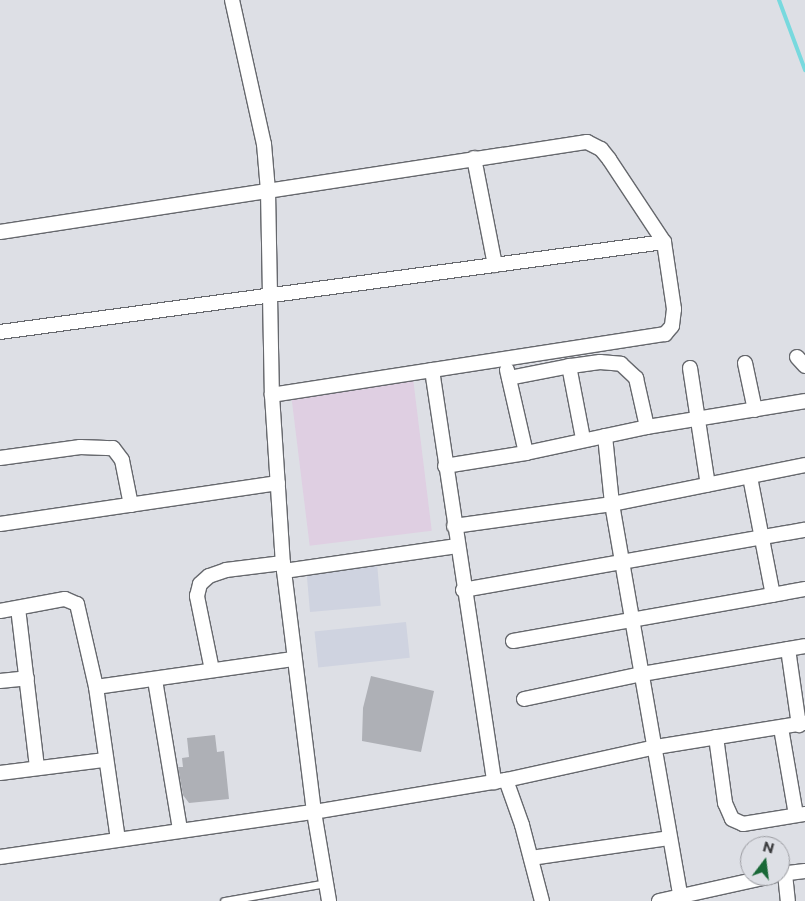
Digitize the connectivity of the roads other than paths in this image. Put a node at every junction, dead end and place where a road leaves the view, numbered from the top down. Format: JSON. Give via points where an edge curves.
{"nodes":[{"id":1,"x":232,"y":0,"type":"edge"},
{"id":2,"x":474,"y":158,"type":"junction"},
{"id":3,"x":268,"y":191,"type":"junction"},
{"id":4,"x":0,"y":232,"type":"edge"},
{"id":5,"x":664,"y":242,"type":"junction"},
{"id":6,"x":495,"y":265,"type":"junction"},
{"id":7,"x":271,"y":295,"type":"junction"},
{"id":8,"x":0,"y":332,"type":"edge"},
{"id":9,"x":505,"y":359,"type":"junction"},
{"id":10,"x":745,"y":363,"type":"dead end"},
{"id":11,"x":569,"y":366,"type":"junction"},
{"id":12,"x":690,"y":368,"type":"dead end"},
{"id":13,"x":432,"y":370,"type":"junction"},
{"id":14,"x":509,"y":378,"type":"junction"},
{"id":15,"x":272,"y":395,"type":"junction"},
{"id":16,"x":805,"y":401,"type":"edge"},
{"id":17,"x":756,"y":410,"type":"junction"},
{"id":18,"x":699,"y":420,"type":"junction"},
{"id":19,"x":647,"y":427,"type":"junction"},
{"id":20,"x":605,"y":436,"type":"junction"},
{"id":21,"x":583,"y":440,"type":"junction"},
{"id":22,"x":526,"y":453,"type":"junction"},
{"id":23,"x":0,"y":458,"type":"edge"},
{"id":24,"x":805,"y":465,"type":"edge"},
{"id":25,"x":445,"y":466,"type":"junction"},
{"id":26,"x":750,"y":477,"type":"junction"},
{"id":27,"x":278,"y":483,"type":"junction"},
{"id":28,"x":708,"y":485,"type":"junction"},
{"id":29,"x":612,"y":504,"type":"junction"},
{"id":30,"x":130,"y":505,"type":"junction"},
{"id":31,"x":0,"y":524,"type":"edge"},
{"id":32,"x":454,"y":526,"type":"junction"},
{"id":33,"x":805,"y":530,"type":"edge"},
{"id":34,"x":761,"y":538,"type":"junction"},
{"id":35,"x":457,"y":546,"type":"junction"},
{"id":36,"x":624,"y":562,"type":"junction"},
{"id":37,"x":283,"y":567,"type":"junction"},
{"id":38,"x":805,"y":589,"type":"edge"},
{"id":39,"x":463,"y":590,"type":"junction"},
{"id":40,"x":773,"y":595,"type":"junction"},
{"id":41,"x":18,"y":608,"type":"junction"},
{"id":42,"x":0,"y":611,"type":"edge"},
{"id":43,"x":633,"y":620,"type":"junction"},
{"id":44,"x":513,"y":641,"type":"dead end"},
{"id":45,"x":805,"y":646,"type":"edge"},
{"id":46,"x":788,"y":649,"type":"junction"},
{"id":47,"x":293,"y":659,"type":"junction"},
{"id":48,"x":212,"y":670,"type":"junction"},
{"id":49,"x":642,"y":674,"type":"junction"},
{"id":50,"x":27,"y":678,"type":"junction"},
{"id":51,"x":156,"y":680,"type":"junction"},
{"id":52,"x":0,"y":682,"type":"edge"},
{"id":53,"x":96,"y":687,"type":"junction"},
{"id":54,"x":524,"y":699,"type":"dead end"},
{"id":55,"x":802,"y":724,"type":"edge"},
{"id":56,"x":780,"y":728,"type":"junction"},
{"id":57,"x":716,"y":737,"type":"junction"},
{"id":58,"x":656,"y":747,"type":"junction"},
{"id":59,"x":105,"y":760,"type":"junction"},
{"id":60,"x":37,"y":768,"type":"junction"},
{"id":61,"x":0,"y":773,"type":"edge"},
{"id":62,"x":500,"y":781,"type":"junction"},
{"id":63,"x":314,"y":812,"type":"junction"},
{"id":64,"x":800,"y":815,"type":"edge"},
{"id":65,"x":180,"y":830,"type":"junction"},
{"id":66,"x":669,"y":838,"type":"junction"},
{"id":67,"x":118,"y":839,"type":"junction"},
{"id":68,"x":0,"y":858,"type":"edge"},
{"id":69,"x":530,"y":858,"type":"junction"},
{"id":70,"x":805,"y":871,"type":"edge"},
{"id":71,"x":790,"y":873,"type":"edge"},
{"id":72,"x":326,"y":883,"type":"junction"},
{"id":73,"x":740,"y":884,"type":"edge"},
{"id":74,"x":783,"y":886,"type":"edge"},
{"id":75,"x":680,"y":898,"type":"edge"},
{"id":76,"x":224,"y":901,"type":"edge"},
{"id":77,"x":329,"y":901,"type":"edge"},
{"id":78,"x":542,"y":901,"type":"edge"},
{"id":79,"x":659,"y":901,"type":"edge"},
{"id":80,"x":788,"y":901,"type":"edge"}],
"edges":[{"from":1,"to":3,"type":"street","via":[[264,144]]},
{"from":2,"to":3,"type":"street"},
{"from":2,"to":5,"type":"street","via":[[568,142],[594,144],[609,159]]},
{"from":2,"to":6,"type":"street"},
{"from":3,"to":4,"type":"street"},
{"from":3,"to":7,"type":"street"},
{"from":5,"to":6,"type":"street"},
{"from":5,"to":9,"type":"street","via":[[674,309],[669,330],[657,336]]},
{"from":6,"to":7,"type":"street"},
{"from":7,"to":8,"type":"street"},
{"from":7,"to":15,"type":"street"},
{"from":9,"to":13,"type":"street"},
{"from":9,"to":14,"type":"street"},
{"from":10,"to":17,"type":"street"},
{"from":11,"to":14,"type":"street"},
{"from":11,"to":19,"type":"street","via":[[600,362],[621,364],[630,370],[636,378]]},
{"from":11,"to":21,"type":"street"},
{"from":12,"to":18,"type":"street"},
{"from":13,"to":15,"type":"street"},
{"from":13,"to":25,"type":"street"},
{"from":14,"to":22,"type":"street"},
{"from":15,"to":27,"type":"street"},
{"from":16,"to":17,"type":"street"},
{"from":17,"to":18,"type":"street"},
{"from":18,"to":19,"type":"street"},
{"from":18,"to":28,"type":"street"},
{"from":19,"to":20,"type":"street"},
{"from":20,"to":21,"type":"street"},
{"from":20,"to":29,"type":"street"},
{"from":21,"to":22,"type":"street"},
{"from":22,"to":25,"type":"street"},
{"from":23,"to":30,"type":"street","via":[[80,447],[113,448],[122,460]]},
{"from":24,"to":26,"type":"street"},
{"from":25,"to":32,"type":"street"},
{"from":26,"to":28,"type":"street"},
{"from":26,"to":34,"type":"street"},
{"from":27,"to":30,"type":"street"},
{"from":27,"to":37,"type":"street"},
{"from":28,"to":29,"type":"street"},
{"from":29,"to":32,"type":"street"},
{"from":29,"to":36,"type":"street"},
{"from":30,"to":31,"type":"street"},
{"from":32,"to":35,"type":"street"},
{"from":33,"to":34,"type":"street"},
{"from":34,"to":36,"type":"street"},
{"from":34,"to":40,"type":"street"},
{"from":35,"to":37,"type":"street"},
{"from":35,"to":39,"type":"street"},
{"from":36,"to":39,"type":"street"},
{"from":36,"to":43,"type":"street"},
{"from":37,"to":47,"type":"street"},
{"from":37,"to":48,"type":"street","via":[[226,570],[209,576],[200,584],[197,596]]},
{"from":38,"to":40,"type":"street"},
{"from":39,"to":62,"type":"street"},
{"from":40,"to":43,"type":"street"},
{"from":41,"to":42,"type":"street"},
{"from":41,"to":50,"type":"street"},
{"from":41,"to":53,"type":"street","via":[[65,599],[77,604]]},
{"from":43,"to":44,"type":"street"},
{"from":43,"to":49,"type":"street"},
{"from":45,"to":46,"type":"street"},
{"from":46,"to":49,"type":"street"},
{"from":46,"to":55,"type":"street"},
{"from":47,"to":48,"type":"street"},
{"from":47,"to":63,"type":"street"},
{"from":48,"to":51,"type":"street"},
{"from":49,"to":54,"type":"street"},
{"from":49,"to":58,"type":"street"},
{"from":50,"to":52,"type":"street"},
{"from":50,"to":60,"type":"street"},
{"from":51,"to":53,"type":"street"},
{"from":51,"to":65,"type":"street"},
{"from":53,"to":59,"type":"street"},
{"from":55,"to":56,"type":"street"},
{"from":56,"to":57,"type":"street"},
{"from":56,"to":64,"type":"street"},
{"from":57,"to":58,"type":"street"},
{"from":57,"to":64,"type":"street","via":[[724,803],[732,819],[743,824]]},
{"from":58,"to":62,"type":"street"},
{"from":58,"to":66,"type":"street"},
{"from":59,"to":60,"type":"street"},
{"from":59,"to":67,"type":"street"},
{"from":60,"to":61,"type":"street"},
{"from":62,"to":63,"type":"street"},
{"from":62,"to":69,"type":"street"},
{"from":63,"to":65,"type":"street"},
{"from":63,"to":72,"type":"street"},
{"from":65,"to":67,"type":"street"},
{"from":66,"to":69,"type":"street"},
{"from":66,"to":75,"type":"street"},
{"from":67,"to":68,"type":"street"},
{"from":69,"to":78,"type":"street"},
{"from":70,"to":71,"type":"street"},
{"from":72,"to":76,"type":"lane"},
{"from":72,"to":77,"type":"street"},
{"from":73,"to":75,"type":"street"},
{"from":74,"to":80,"type":"street"},
{"from":75,"to":79,"type":"street"}]}
